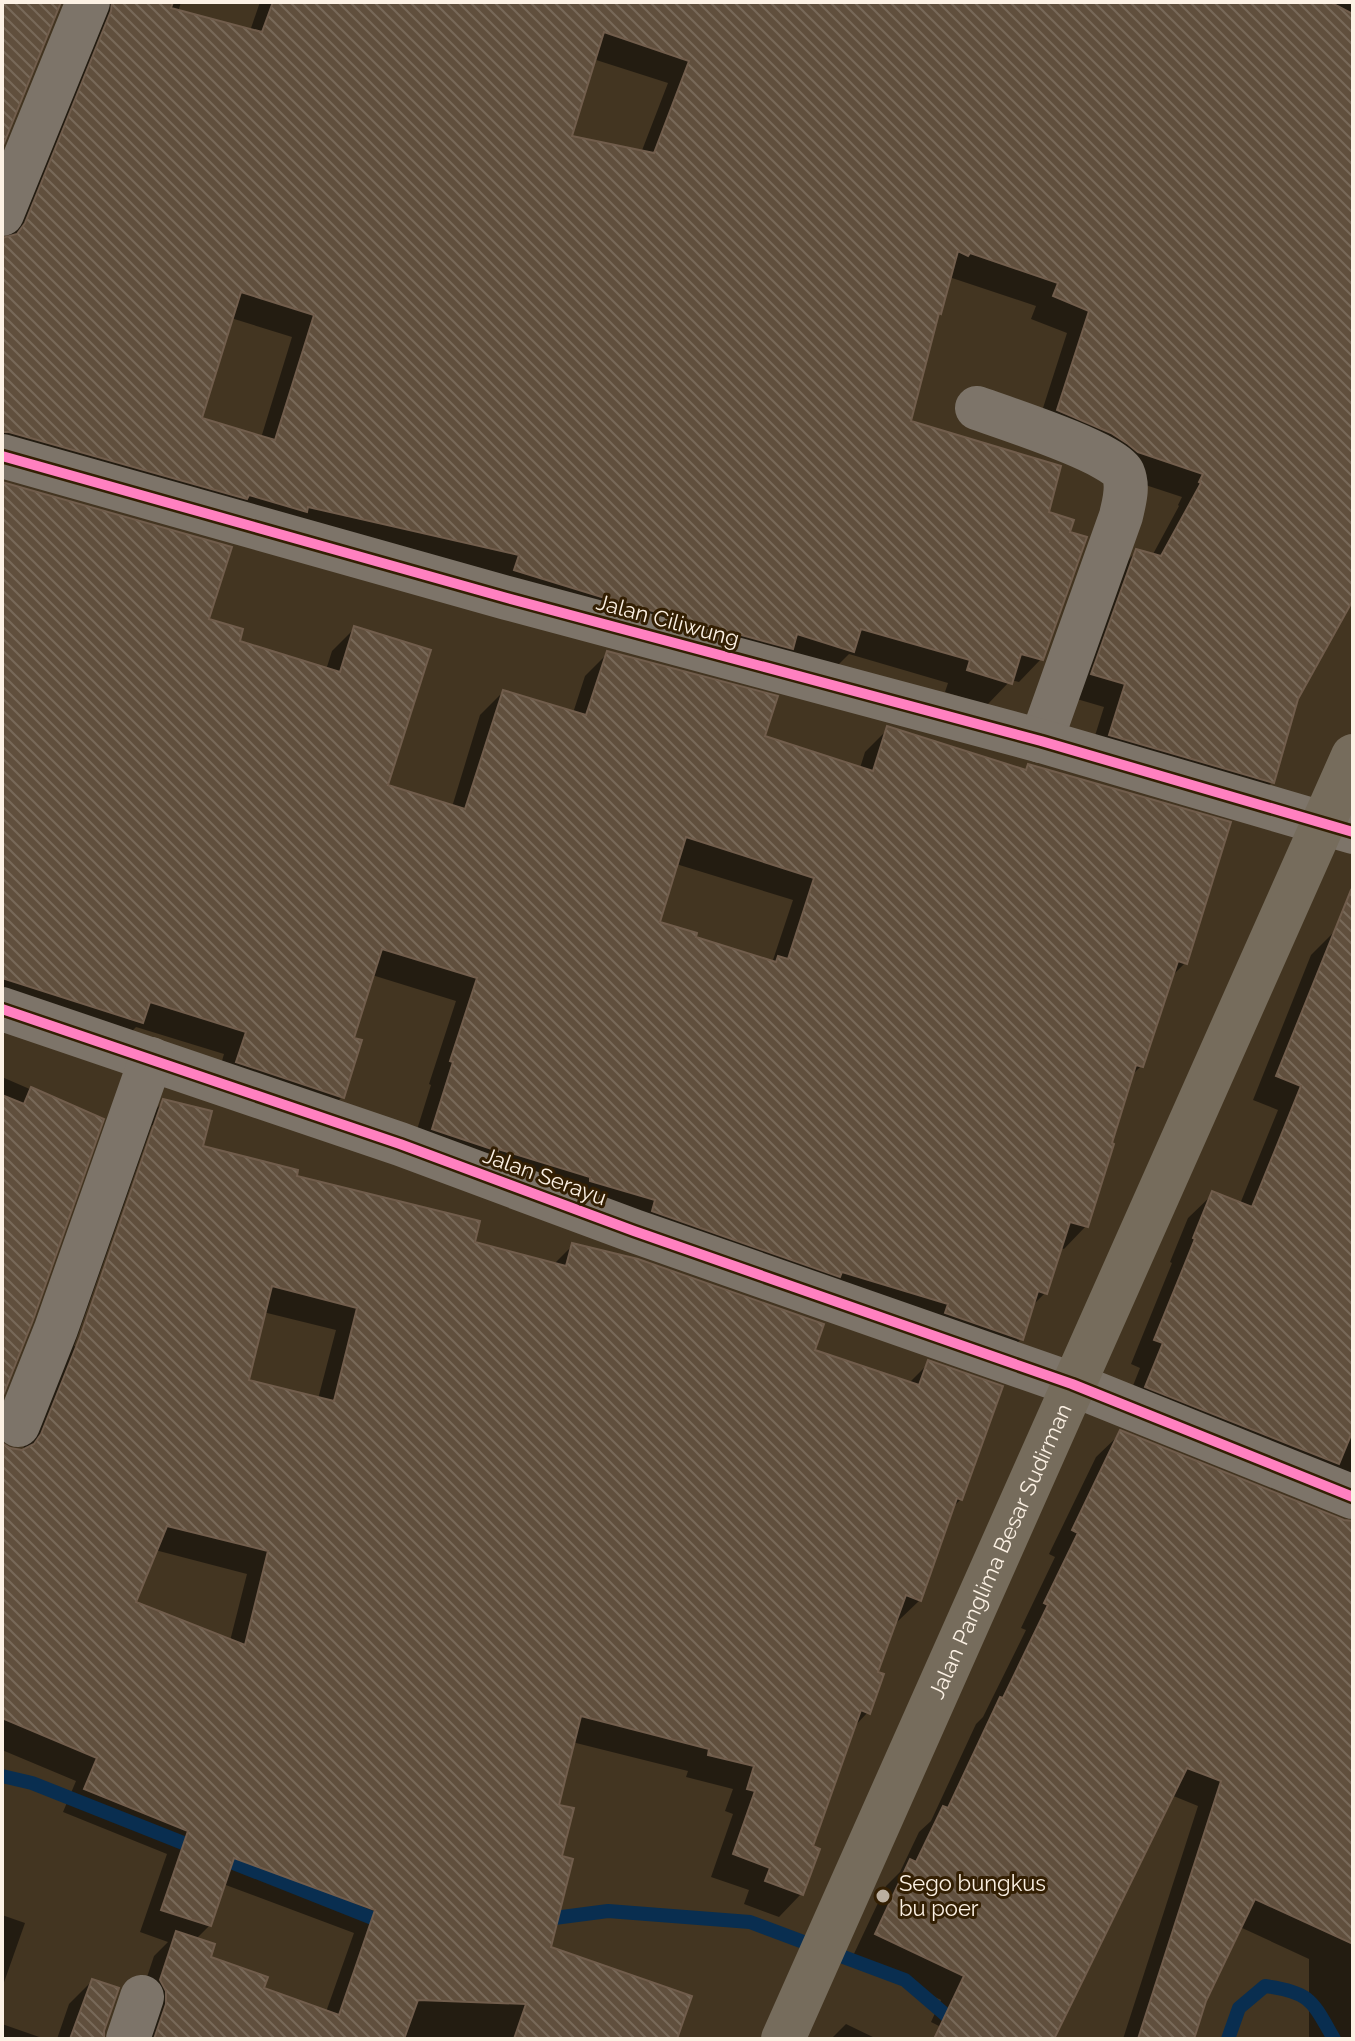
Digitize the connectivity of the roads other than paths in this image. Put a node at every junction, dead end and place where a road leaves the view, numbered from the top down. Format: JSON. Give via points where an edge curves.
{"nodes":[{"id":1,"x":88,"y":2,"type":"edge"},
{"id":2,"x":2,"y":214,"type":"edge"},
{"id":3,"x":977,"y":408,"type":"dead end"},
{"id":4,"x":2,"y":456,"type":"edge"},
{"id":5,"x":1041,"y":741,"type":"junction"},
{"id":6,"x":1353,"y":756,"type":"edge"},
{"id":7,"x":1338,"y":828,"type":"edge"},
{"id":8,"x":2,"y":1009,"type":"edge"},
{"id":9,"x":151,"y":1059,"type":"junction"},
{"id":10,"x":1072,"y":1384,"type":"junction"},
{"id":11,"x":18,"y":1425,"type":"dead end"},
{"id":12,"x":1353,"y":1497,"type":"edge"},
{"id":13,"x":142,"y":1997,"type":"dead end"},
{"id":14,"x":789,"y":2025,"type":"edge"},
{"id":15,"x":128,"y":2039,"type":"edge"}],
"edges":[{"from":1,"to":2,"type":"street"},
{"from":3,"to":5,"type":"street","via":[[1079,446],[1118,466],[1123,474],[1121,516]]},
{"from":4,"to":5,"type":"street","name":"Jalan Ciliwung"},
{"from":5,"to":7,"type":"street","name":"Jalan Ciliwung"},
{"from":6,"to":7,"type":"main road","name":"Jalan Panglima Besar Sudirman"},
{"from":7,"to":10,"type":"main road","name":"Jalan Panglima Besar Sudirman"},
{"from":8,"to":9,"type":"street","name":"Jalan Serayu"},
{"from":9,"to":10,"type":"street","name":"Jalan Serayu"},
{"from":9,"to":11,"type":"street"},
{"from":10,"to":12,"type":"street","name":"Jalan Serayu"},
{"from":10,"to":14,"type":"main road","name":"Jalan Panglima Besar Sudirman"},
{"from":13,"to":15,"type":"street"}]}
